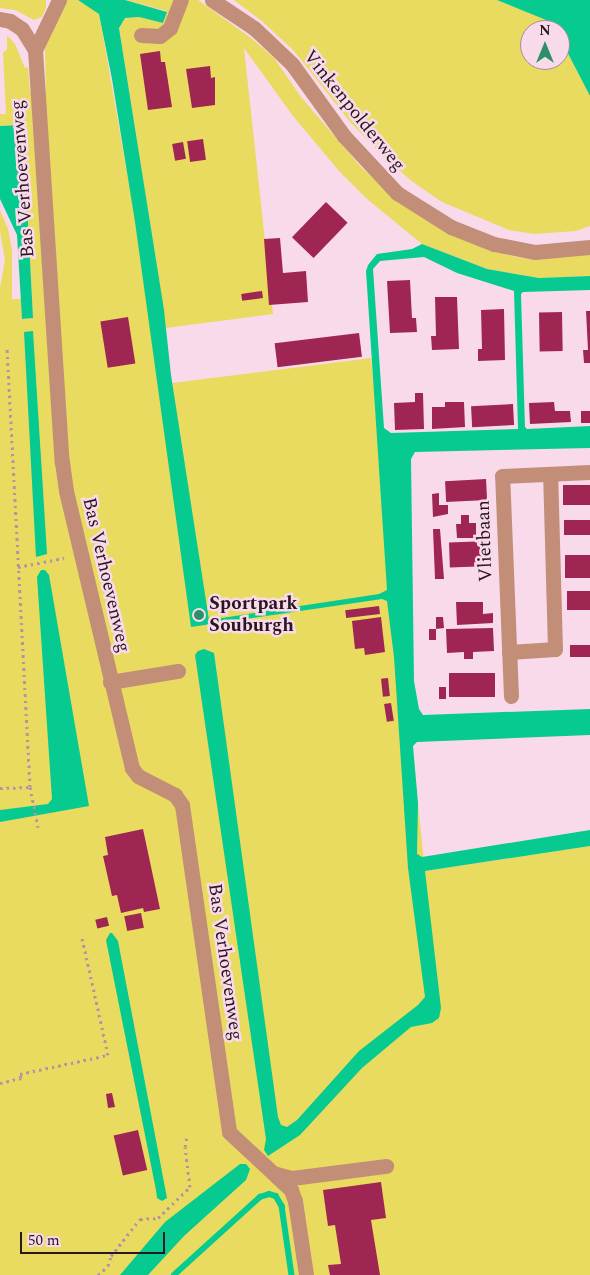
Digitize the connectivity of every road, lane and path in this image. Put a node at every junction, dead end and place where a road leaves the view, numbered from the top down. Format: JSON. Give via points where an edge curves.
{"nodes":[{"id":1,"x":59,"y":0,"type":"edge"},
{"id":2,"x":181,"y":0,"type":"edge"},
{"id":3,"x":212,"y":0,"type":"edge"},
{"id":4,"x":0,"y":19,"type":"edge"},
{"id":5,"x":141,"y":35,"type":"dead end"},
{"id":6,"x":35,"y":50,"type":"junction"},
{"id":7,"x":590,"y":247,"type":"edge"},
{"id":8,"x":7,"y":347,"type":"dead end"},
{"id":9,"x":590,"y":472,"type":"edge"},
{"id":10,"x":550,"y":474,"type":"junction"},
{"id":11,"x":80,"y":555,"type":"junction"},
{"id":12,"x":18,"y":567,"type":"junction"},
{"id":13,"x":509,"y":652,"type":"junction"},
{"id":14,"x":178,"y":671,"type":"dead end"},
{"id":15,"x":110,"y":682,"type":"junction"},
{"id":16,"x":511,"y":696,"type":"dead end"},
{"id":17,"x":30,"y":787,"type":"junction"},
{"id":18,"x":0,"y":788,"type":"edge"},
{"id":19,"x":38,"y":827,"type":"dead end"},
{"id":20,"x":82,"y":938,"type":"dead end"},
{"id":21,"x":0,"y":1083,"type":"edge"},
{"id":22,"x":187,"y":1137,"type":"dead end"},
{"id":23,"x":386,"y":1166,"type":"dead end"},
{"id":24,"x":273,"y":1173,"type":"junction"},
{"id":25,"x":98,"y":1275,"type":"edge"},
{"id":26,"x":306,"y":1275,"type":"edge"}],
"edges":[{"from":1,"to":6,"type":"street","name":"Bas Verhoevenweg"},
{"from":2,"to":5,"type":"street","via":[[170,28],[160,36]]},
{"from":3,"to":7,"type":"street","name":"Vinkenpolderweg","via":[[254,28],[292,64],[344,136],[397,193],[451,227],[494,244],[535,252]]},
{"from":4,"to":6,"type":"street","via":[[22,29]]},
{"from":6,"to":11,"type":"street","name":"Bas Verhoevenweg","via":[[62,462]]},
{"from":8,"to":12,"type":"path"},
{"from":9,"to":10,"type":"street","name":"Vlietbaan"},
{"from":10,"to":13,"type":"street","via":[[555,649]]},
{"from":10,"to":13,"type":"street","name":"Vlietbaan","via":[[502,476]]},
{"from":11,"to":12,"type":"path"},
{"from":11,"to":15,"type":"street","name":"Bas Verhoevenweg"},
{"from":12,"to":17,"type":"path"},
{"from":13,"to":16,"type":"street","name":"Vlietbaan"},
{"from":14,"to":15,"type":"street"},
{"from":15,"to":24,"type":"street","name":"Bas Verhoevenweg","via":[[132,768],[138,776],[175,795],[182,805],[230,1132]]},
{"from":17,"to":18,"type":"path"},
{"from":17,"to":19,"type":"path"},
{"from":20,"to":21,"type":"path","via":[[108,1054],[20,1074],[21,1078]]},
{"from":22,"to":25,"type":"path","via":[[185,1147],[190,1187],[158,1218],[140,1219],[111,1256],[108,1266]]},
{"from":23,"to":24,"type":"street","via":[[292,1178]]},
{"from":24,"to":26,"type":"street","via":[[293,1195]]}]}
